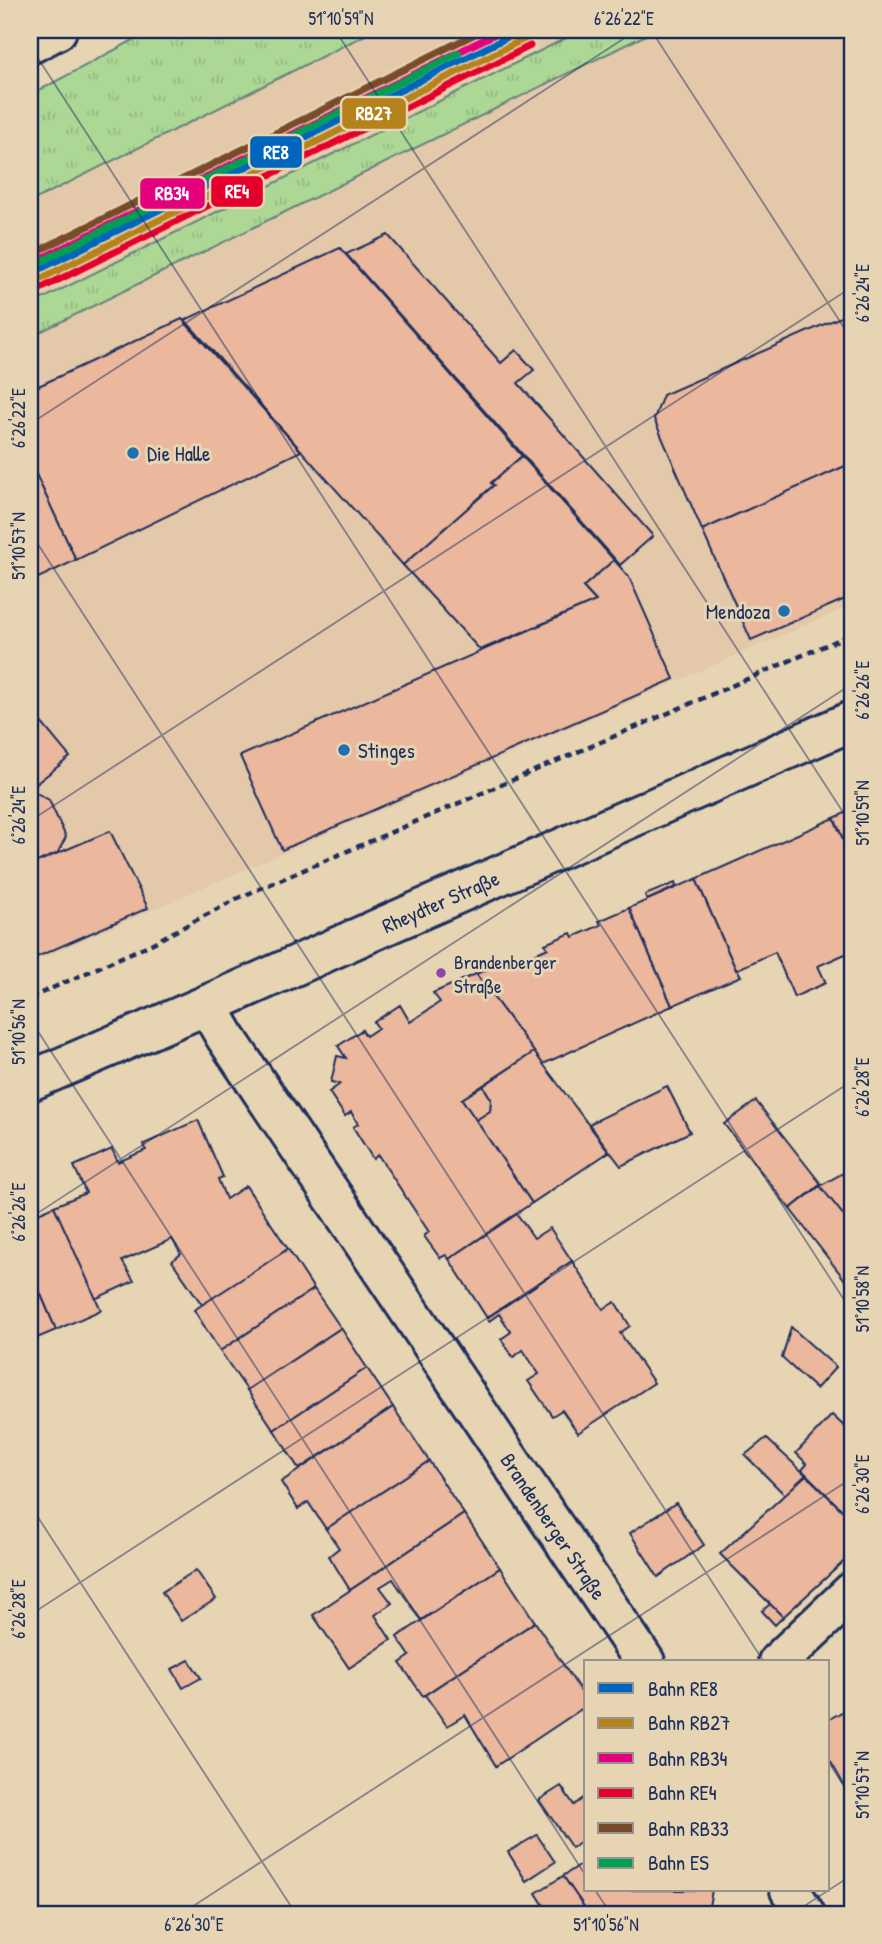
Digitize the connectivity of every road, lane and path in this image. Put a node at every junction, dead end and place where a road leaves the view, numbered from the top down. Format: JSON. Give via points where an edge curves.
{"nodes":[{"id":1,"x":57,"y":30,"type":"edge"},
{"id":2,"x":30,"y":44,"type":"edge"},
{"id":3,"x":852,"y":634,"type":"edge"},
{"id":4,"x":852,"y":721,"type":"edge"},
{"id":5,"x":30,"y":998,"type":"edge"},
{"id":6,"x":207,"y":1005,"type":"junction"},
{"id":7,"x":30,"y":1081,"type":"edge"},
{"id":8,"x":852,"y":1592,"type":"edge"},
{"id":9,"x":644,"y":1660,"type":"edge"},
{"id":10,"x":780,"y":1660,"type":"edge"},
{"id":11,"x":791,"y":1892,"type":"edge"},
{"id":12,"x":805,"y":1914,"type":"edge"}],
"edges":[{"from":1,"to":2,"type":"street"},
{"from":3,"to":5,"type":"path","via":[[236,899],[151,944]]},
{"from":4,"to":6,"type":"street","name":"Rheydter Straße"},
{"from":6,"to":7,"type":"street","name":"Rheydter Straße"},
{"from":6,"to":9,"type":"street","name":"Brandenberger Straße"},
{"from":8,"to":10,"type":"street"},
{"from":11,"to":12,"type":"street"}]}
